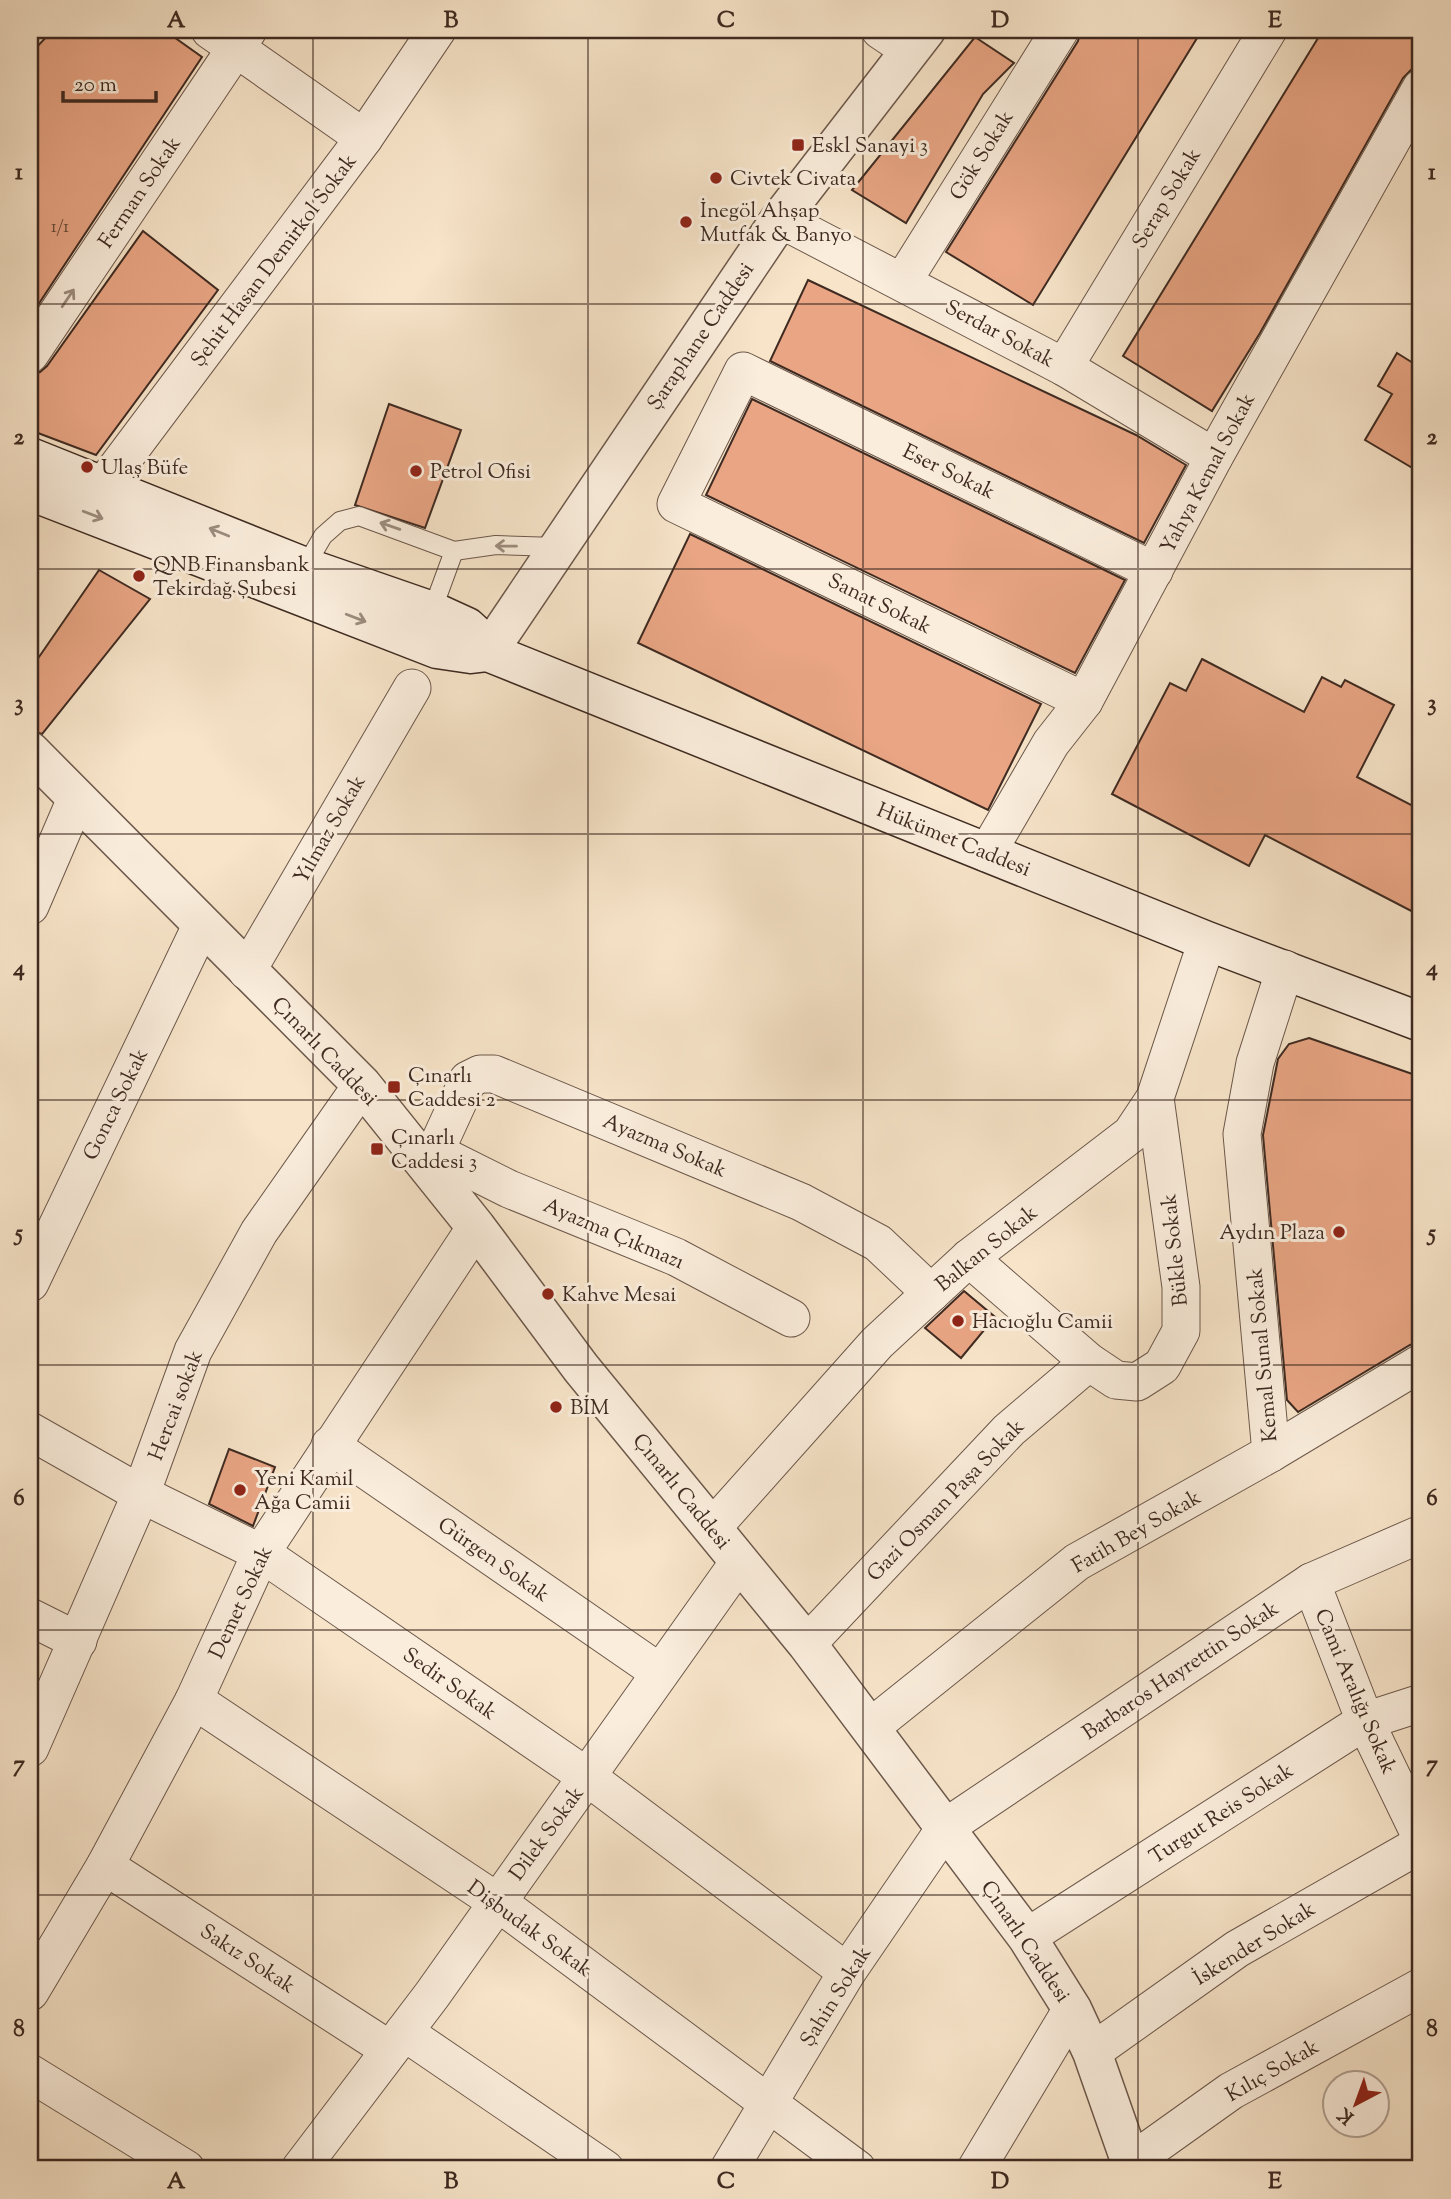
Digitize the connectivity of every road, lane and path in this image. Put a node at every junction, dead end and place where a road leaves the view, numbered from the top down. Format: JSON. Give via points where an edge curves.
{"nodes":[{"id":1,"x":438,"y":30,"type":"edge"},
{"id":2,"x":1060,"y":30,"type":"edge"},
{"id":3,"x":1268,"y":30,"type":"edge"},
{"id":4,"x":231,"y":36,"type":"edge"},
{"id":5,"x":905,"y":37,"type":"edge"},
{"id":6,"x":1421,"y":88,"type":"edge"},
{"id":7,"x":364,"y":138,"type":"junction"},
{"id":8,"x":780,"y":219,"type":"junction"},
{"id":9,"x":903,"y":281,"type":"junction"},
{"id":10,"x":30,"y":354,"type":"edge"},
{"id":11,"x":1064,"y":367,"type":"junction"},
{"id":12,"x":743,"y":371,"type":"joint"},
{"id":13,"x":30,"y":457,"type":"edge"},
{"id":14,"x":1214,"y":457,"type":"junction"},
{"id":15,"x":103,"y":486,"type":"junction"},
{"id":16,"x":30,"y":491,"type":"edge"},
{"id":17,"x":557,"y":547,"type":"junction"},
{"id":18,"x":454,"y":551,"type":"junction"},
{"id":19,"x":1154,"y":571,"type":"junction"},
{"id":20,"x":299,"y":580,"type":"junction"},
{"id":21,"x":432,"y":611,"type":"junction"},
{"id":22,"x":488,"y":652,"type":"junction"},
{"id":23,"x":412,"y":688,"type":"dead end"},
{"id":24,"x":1084,"y":701,"type":"junction"},
{"id":25,"x":30,"y":751,"type":"edge"},
{"id":26,"x":76,"y":799,"type":"junction"},
{"id":27,"x":987,"y":853,"type":"junction"},
{"id":28,"x":30,"y":906,"type":"edge"},
{"id":29,"x":201,"y":926,"type":"junction"},
{"id":30,"x":1207,"y":941,"type":"junction"},
{"id":31,"x":1285,"y":969,"type":"junction"},
{"id":32,"x":247,"y":971,"type":"junction"},
{"id":33,"x":1421,"y":1022,"type":"edge"},
{"id":34,"x":362,"y":1084,"type":"junction"},
{"id":35,"x":1154,"y":1098,"type":"junction"},
{"id":36,"x":427,"y":1155,"type":"junction"},
{"id":37,"x":476,"y":1227,"type":"junction"},
{"id":38,"x":970,"y":1258,"type":"junction"},
{"id":39,"x":30,"y":1283,"type":"edge"},
{"id":40,"x":931,"y":1293,"type":"junction"},
{"id":41,"x":791,"y":1318,"type":"dead end"},
{"id":42,"x":1089,"y":1362,"type":"junction"},
{"id":43,"x":1421,"y":1363,"type":"edge"},
{"id":44,"x":30,"y":1431,"type":"edge"},
{"id":45,"x":330,"y":1445,"type":"junction"},
{"id":46,"x":1272,"y":1454,"type":"junction"},
{"id":47,"x":141,"y":1494,"type":"junction"},
{"id":48,"x":712,"y":1528,"type":"junction"},
{"id":49,"x":1421,"y":1533,"type":"edge"},
{"id":50,"x":261,"y":1553,"type":"junction"},
{"id":51,"x":739,"y":1562,"type":"junction"},
{"id":52,"x":1311,"y":1582,"type":"junction"},
{"id":53,"x":30,"y":1617,"type":"edge"},
{"id":54,"x":78,"y":1641,"type":"junction"},
{"id":55,"x":807,"y":1644,"type":"junction"},
{"id":56,"x":659,"y":1672,"type":"junction"},
{"id":57,"x":194,"y":1700,"type":"junction"},
{"id":58,"x":1421,"y":1703,"type":"edge"},
{"id":59,"x":1365,"y":1721,"type":"junction"},
{"id":60,"x":871,"y":1727,"type":"junction"},
{"id":61,"x":30,"y":1748,"type":"edge"},
{"id":62,"x":586,"y":1776,"type":"junction"},
{"id":63,"x":946,"y":1827,"type":"junction"},
{"id":64,"x":1421,"y":1837,"type":"edge"},
{"id":65,"x":1421,"y":1844,"type":"edge"},
{"id":66,"x":105,"y":1866,"type":"junction"},
{"id":67,"x":496,"y":1901,"type":"junction"},
{"id":68,"x":1027,"y":1937,"type":"junction"},
{"id":69,"x":847,"y":1972,"type":"junction"},
{"id":70,"x":1421,"y":1987,"type":"edge"},
{"id":71,"x":30,"y":1992,"type":"edge"},
{"id":72,"x":1073,"y":2009,"type":"junction"},
{"id":73,"x":397,"y":2041,"type":"junction"},
{"id":74,"x":1092,"y":2052,"type":"junction"},
{"id":75,"x":30,"y":2073,"type":"edge"},
{"id":76,"x":769,"y":2106,"type":"junction"},
{"id":77,"x":1132,"y":2166,"type":"edge"},
{"id":78,"x":186,"y":2169,"type":"edge"},
{"id":79,"x":300,"y":2169,"type":"edge"},
{"id":80,"x":605,"y":2169,"type":"edge"},
{"id":81,"x":729,"y":2169,"type":"edge"},
{"id":82,"x":857,"y":2169,"type":"edge"},
{"id":83,"x":976,"y":2169,"type":"edge"}],
"edges":[{"from":1,"to":7,"type":"street","name":"Şehit Hasan Demirkol Sokak"},
{"from":2,"to":9,"type":"street","name":"Gök Sokak"},
{"from":3,"to":11,"type":"street","name":"Serap Sokak"},
{"from":4,"to":7,"type":"street"},
{"from":10,"to":4,"type":"street","name":"Ferman Sokak","one_way":true},
{"from":5,"to":8,"type":"street","name":"Şaraphane Caddesi"},
{"from":6,"to":14,"type":"street","name":"Yahya Kemal Sokak"},
{"from":7,"to":15,"type":"street","name":"Şehit Hasan Demirkol Sokak"},
{"from":8,"to":9,"type":"street","name":"Serdar Sokak"},
{"from":8,"to":17,"type":"street","name":"Şaraphane Caddesi"},
{"from":9,"to":11,"type":"street","name":"Serdar Sokak"},
{"from":11,"to":14,"type":"street","name":"Serdar Sokak"},
{"from":12,"to":19,"type":"street","name":"Eser Sokak"},
{"from":12,"to":24,"type":"street","name":"Sanat Sokak","via":[[676,504]]},
{"from":13,"to":15,"type":"street","name":"Hükümet Caddesi"},
{"from":14,"to":19,"type":"street","name":"Yahya Kemal Sokak"},
{"from":20,"to":15,"type":"street","name":"Hükümet Caddesi","one_way":true},
{"from":16,"to":20,"type":"street","name":"Hükümet Caddesi","one_way":true},
{"from":17,"to":18,"type":"lane","one_way":true,"via":[[496,545]]},
{"from":17,"to":22,"type":"street","name":"Şaraphane Caddesi"},
{"from":18,"to":20,"type":"lane","one_way":true,"via":[[359,516],[331,528]]},
{"from":18,"to":21,"type":"lane"},
{"from":19,"to":24,"type":"street","name":"Yahya Kemal Sokak"},
{"from":20,"to":21,"type":"street","name":"Hükümet Caddesi"},
{"from":20,"to":22,"type":"street","name":"Hükümet Caddesi","one_way":true,"via":[[437,649]]},
{"from":21,"to":22,"type":"street","name":"Hükümet Caddesi","via":[[467,627]]},
{"from":22,"to":27,"type":"street","name":"Hükümet Caddesi"},
{"from":23,"to":32,"type":"street","name":"Yılmaz Sokak"},
{"from":24,"to":27,"type":"street","name":"Yahya Kemal Sokak","via":[[1051,743]]},
{"from":25,"to":26,"type":"street","name":"Çınarlı Caddesi"},
{"from":26,"to":28,"type":"street"},
{"from":26,"to":29,"type":"street","name":"Çınarlı Caddesi"},
{"from":27,"to":30,"type":"street","name":"Hükümet Caddesi"},
{"from":29,"to":32,"type":"street","name":"Çınarlı Caddesi"},
{"from":29,"to":39,"type":"street","name":"Gonca Sokak"},
{"from":30,"to":31,"type":"street","name":"Hükümet Caddesi"},
{"from":30,"to":35,"type":"street","name":"Balkan Sokak"},
{"from":31,"to":33,"type":"street","name":"Hükümet Caddesi"},
{"from":31,"to":46,"type":"street","name":"Kemal Sunal Sokak","via":[[1255,1063],[1242,1134]]},
{"from":32,"to":34,"type":"street","name":"Çınarlı Caddesi"},
{"from":34,"to":36,"type":"street","name":"Çınarlı Caddesi"},
{"from":34,"to":47,"type":"street","name":"Hercai sokak","via":[[260,1232],[193,1351]]},
{"from":35,"to":38,"type":"street","name":"Balkan Sokak","via":[[1131,1134]]},
{"from":35,"to":42,"type":"street","name":"Bükle Sokak","via":[[1181,1287],[1181,1331],[1162,1366],[1137,1382],[1116,1380]]},
{"from":36,"to":37,"type":"street","name":"Çınarlı Caddesi"},
{"from":36,"to":40,"type":"street","name":"Ayazma Sokak","via":[[468,1080],[494,1074],[801,1202],[878,1243]]},
{"from":36,"to":41,"type":"street","name":"Ayazma Çıkmazı","via":[[676,1257]]},
{"from":37,"to":45,"type":"street","name":"Demet Sokak"},
{"from":37,"to":48,"type":"street","name":"Çınarlı Caddesi","via":[[581,1368]]},
{"from":38,"to":40,"type":"street","name":"Balkan Sokak"},
{"from":38,"to":42,"type":"street","name":"Bükle Sokak"},
{"from":40,"to":48,"type":"street","name":"Balkan Sokak","via":[[877,1343]]},
{"from":42,"to":55,"type":"street","name":"Gazi Osman Paşa Sokak","via":[[1009,1430]]},
{"from":43,"to":46,"type":"street","name":"Fatih Bey Sokak"},
{"from":44,"to":47,"type":"street","name":"Sedir Sokak"},
{"from":45,"to":50,"type":"street","name":"Demet Sokak"},
{"from":45,"to":56,"type":"street","name":"Gürgen Sokak"},
{"from":46,"to":60,"type":"street","name":"Fatih Bey Sokak","via":[[1077,1562]]},
{"from":47,"to":50,"type":"street","name":"Sedir Sokak"},
{"from":47,"to":54,"type":"street","name":"Hercai sokak"},
{"from":48,"to":51,"type":"street","name":"Çınarlı Caddesi"},
{"from":49,"to":52,"type":"street","name":"Barbaros Hayrettin Sokak"},
{"from":50,"to":57,"type":"street","name":"Demet Sokak"},
{"from":50,"to":62,"type":"street","name":"Sedir Sokak"},
{"from":51,"to":55,"type":"street","name":"Çınarlı Caddesi"},
{"from":51,"to":56,"type":"street","name":"Dilek Sokak"},
{"from":52,"to":59,"type":"street","name":"Cami Aralığı Sokak"},
{"from":52,"to":63,"type":"street","name":"Barbaros Hayrettin Sokak"},
{"from":53,"to":54,"type":"street"},
{"from":54,"to":61,"type":"street","name":"Hercai sokak"},
{"from":55,"to":60,"type":"street","name":"Çınarlı Caddesi"},
{"from":56,"to":62,"type":"street","name":"Dilek Sokak"},
{"from":57,"to":66,"type":"street","name":"Demet Sokak"},
{"from":57,"to":67,"type":"street","name":"Dişbudak Sokak"},
{"from":58,"to":59,"type":"street","name":"Turgut Reis Sokak"},
{"from":59,"to":64,"type":"street","name":"Cami Aralığı Sokak"},
{"from":59,"to":68,"type":"street","name":"Turgut Reis Sokak"},
{"from":60,"to":63,"type":"street","name":"Çınarlı Caddesi"},
{"from":62,"to":67,"type":"street","name":"Dilek Sokak"},
{"from":62,"to":69,"type":"street","name":"Sedir Sokak"},
{"from":63,"to":68,"type":"street","name":"Çınarlı Caddesi"},
{"from":63,"to":69,"type":"street","name":"Şahin Sokak"},
{"from":65,"to":74,"type":"street","name":"İskender Sokak","via":[[1237,1949]]},
{"from":66,"to":71,"type":"street","name":"Demet Sokak"},
{"from":66,"to":73,"type":"street","name":"Sakız Sokak"},
{"from":67,"to":73,"type":"street","name":"Dilek Sokak"},
{"from":67,"to":76,"type":"street","name":"Dişbudak Sokak"},
{"from":68,"to":72,"type":"street","name":"Çınarlı Caddesi"},
{"from":69,"to":76,"type":"street","name":"Şahin Sokak"},
{"from":70,"to":77,"type":"street","name":"Kılıç Sokak","via":[[1231,2091]]},
{"from":72,"to":74,"type":"street","name":"Çınarlı Caddesi"},
{"from":72,"to":83,"type":"street"},
{"from":73,"to":79,"type":"street","name":"Dilek Sokak"},
{"from":73,"to":80,"type":"street","name":"Sakız Sokak"},
{"from":74,"to":77,"type":"street","name":"Çınarlı Caddesi"},
{"from":75,"to":78,"type":"street"},
{"from":76,"to":81,"type":"street","name":"Şahin Sokak"},
{"from":76,"to":82,"type":"street","name":"Dişbudak Sokak"}]}
